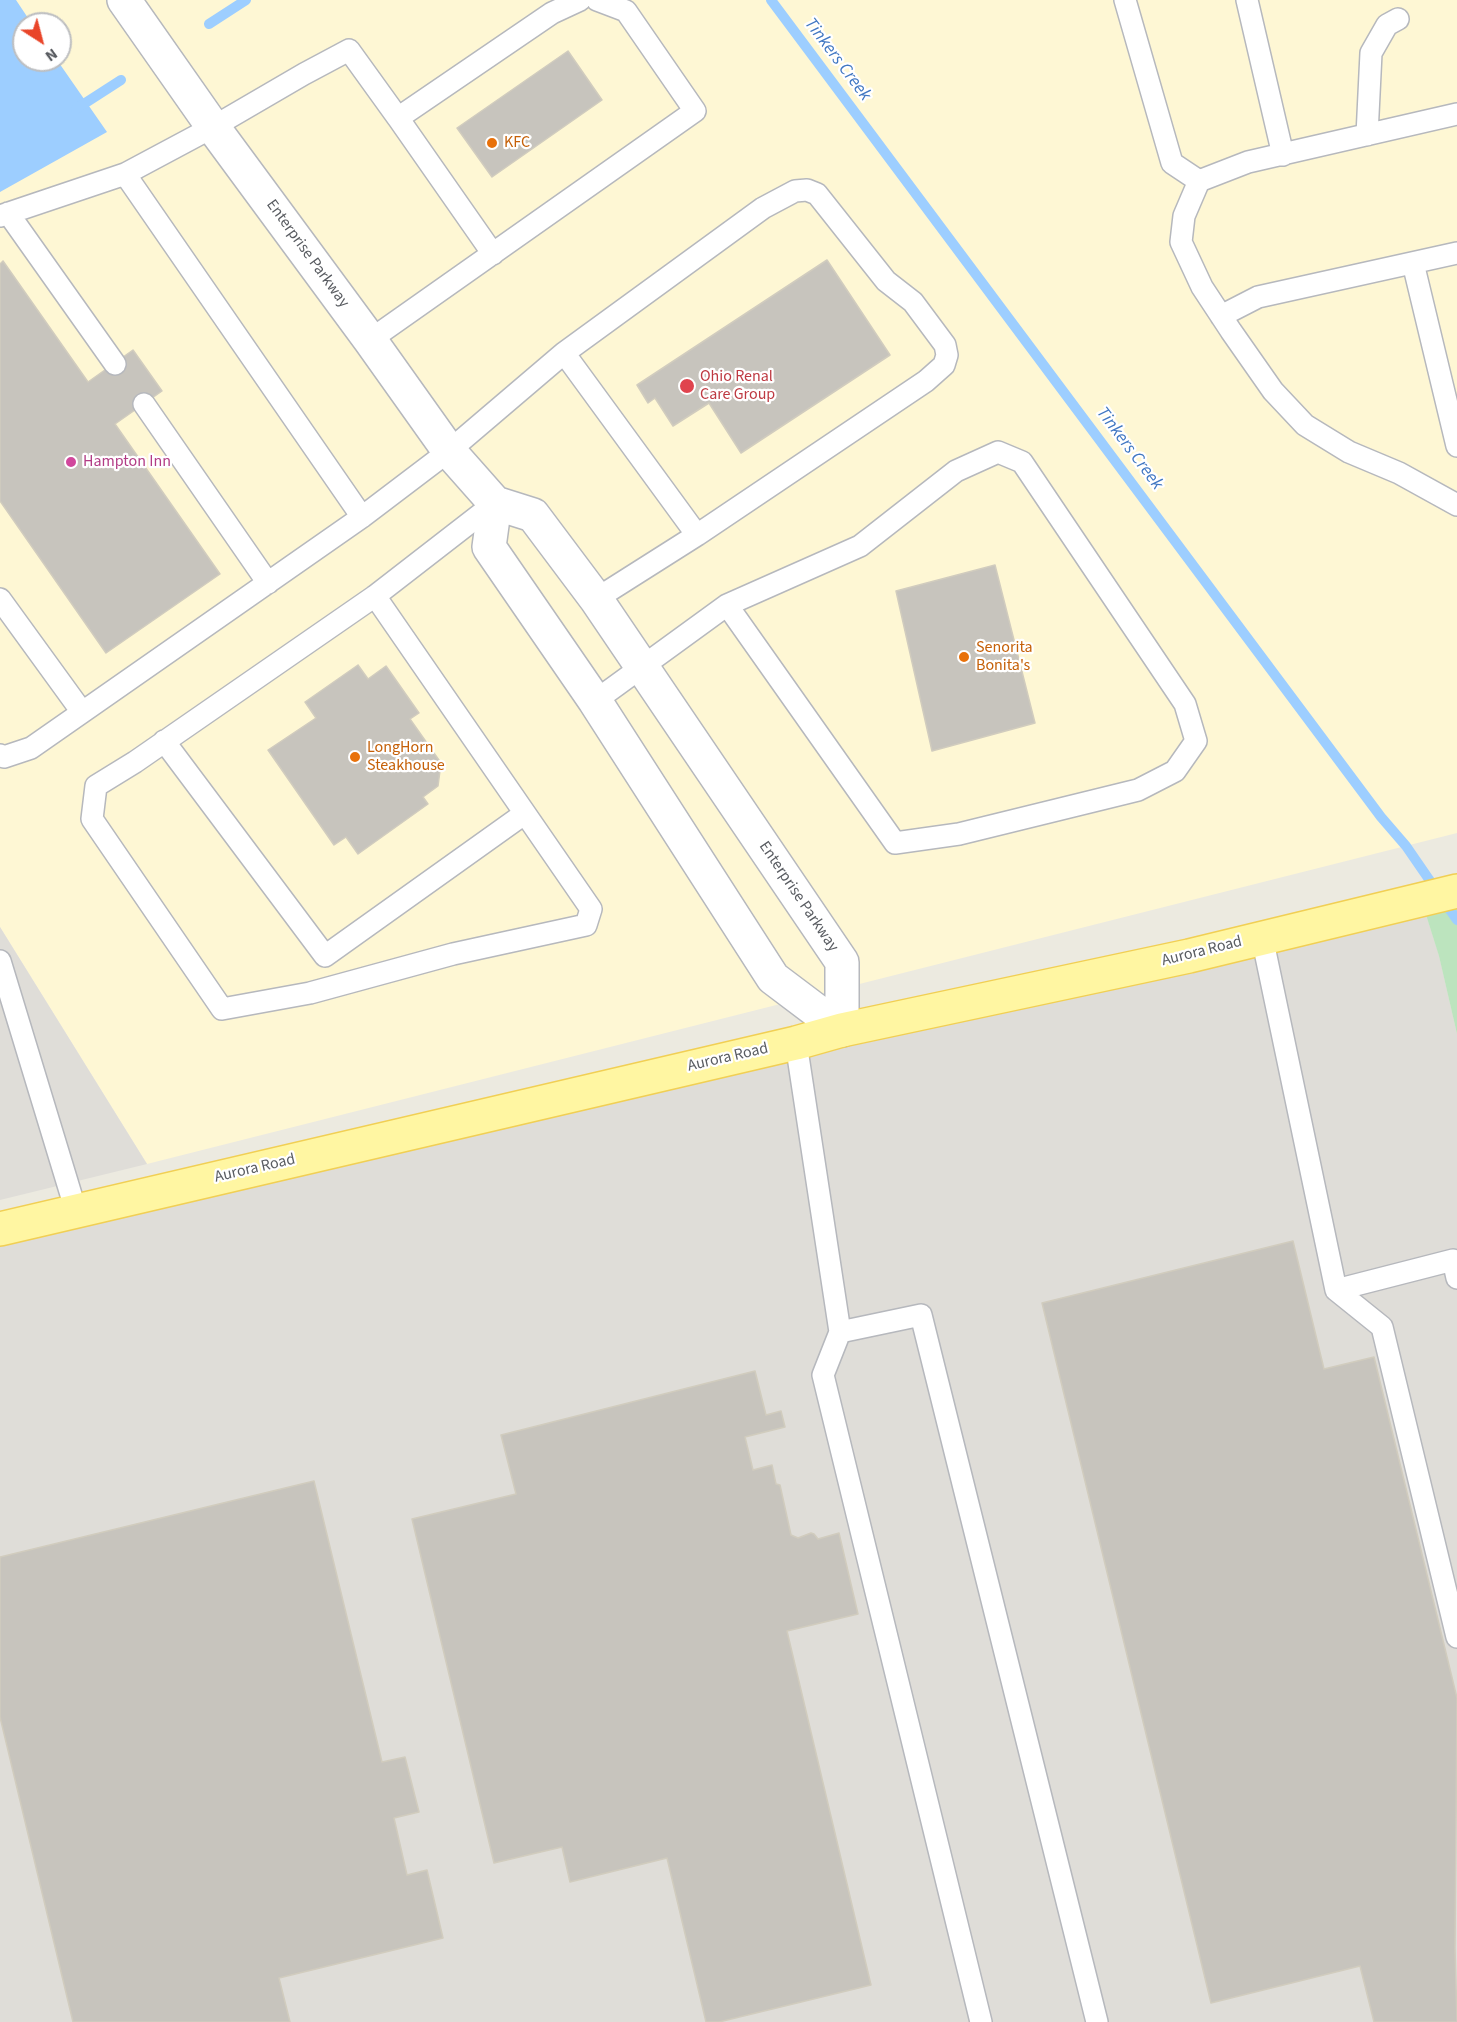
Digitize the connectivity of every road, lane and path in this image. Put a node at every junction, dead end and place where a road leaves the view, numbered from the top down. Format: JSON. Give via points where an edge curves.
{"nodes":[{"id":1,"x":124,"y":0,"type":"edge"},
{"id":2,"x":580,"y":0,"type":"edge"},
{"id":3,"x":597,"y":0,"type":"edge"},
{"id":4,"x":1125,"y":0,"type":"edge"},
{"id":5,"x":1247,"y":0,"type":"edge"},
{"id":6,"x":1398,"y":19,"type":"dead end"},
{"id":7,"x":1457,"y":114,"type":"edge"},
{"id":8,"x":398,"y":118,"type":"junction"},
{"id":9,"x":213,"y":127,"type":"junction"},
{"id":10,"x":1368,"y":135,"type":"junction"},
{"id":11,"x":1283,"y":155,"type":"junction"},
{"id":12,"x":125,"y":174,"type":"junction"},
{"id":13,"x":1199,"y":181,"type":"junction"},
{"id":14,"x":4,"y":214,"type":"edge"},
{"id":15,"x":1457,"y":253,"type":"edge"},
{"id":16,"x":493,"y":254,"type":"junction"},
{"id":17,"x":1413,"y":263,"type":"junction"},
{"id":18,"x":1221,"y":316,"type":"junction"},
{"id":19,"x":370,"y":340,"type":"junction"},
{"id":20,"x":564,"y":353,"type":"junction"},
{"id":21,"x":115,"y":364,"type":"dead end"},
{"id":22,"x":144,"y":404,"type":"dead end"},
{"id":23,"x":1457,"y":447,"type":"edge"},
{"id":24,"x":449,"y":451,"type":"junction"},
{"id":25,"x":495,"y":503,"type":"junction"},
{"id":26,"x":1457,"y":505,"type":"edge"},
{"id":27,"x":362,"y":517,"type":"junction"},
{"id":28,"x":697,"y":535,"type":"junction"},
{"id":29,"x":268,"y":583,"type":"junction"},
{"id":30,"x":375,"y":596,"type":"junction"},
{"id":31,"x":0,"y":599,"type":"edge"},
{"id":32,"x":596,"y":599,"type":"junction"},
{"id":33,"x":727,"y":605,"type":"junction"},
{"id":34,"x":641,"y":667,"type":"junction"},
{"id":35,"x":595,"y":701,"type":"junction"},
{"id":36,"x":82,"y":712,"type":"junction"},
{"id":37,"x":164,"y":741,"type":"junction"},
{"id":38,"x":0,"y":754,"type":"edge"},
{"id":39,"x":524,"y":814,"type":"junction"},
{"id":40,"x":1457,"y":891,"type":"edge"},
{"id":41,"x":1262,"y":937,"type":"junction"},
{"id":42,"x":325,"y":956,"type":"junction"},
{"id":43,"x":0,"y":961,"type":"edge"},
{"id":44,"x":345,"y":984,"type":"junction"},
{"id":45,"x":842,"y":1030,"type":"junction"},
{"id":46,"x":796,"y":1043,"type":"junction"},
{"id":47,"x":76,"y":1211,"type":"junction"},
{"id":48,"x":0,"y":1229,"type":"edge"},
{"id":49,"x":1457,"y":1278,"type":"edge"},
{"id":50,"x":1336,"y":1290,"type":"junction"},
{"id":51,"x":840,"y":1332,"type":"junction"},
{"id":52,"x":1457,"y":1637,"type":"edge"},
{"id":53,"x":981,"y":2022,"type":"edge"},
{"id":54,"x":1097,"y":2022,"type":"edge"}],
"edges":[{"from":1,"to":9,"type":"street","name":"Enterprise Parkway"},
{"from":2,"to":8,"type":"lane","via":[[552,13]]},
{"from":3,"to":16,"type":"lane","via":[[626,11],[695,111]]},
{"from":4,"to":13,"type":"lane","via":[[1172,163]]},
{"from":5,"to":11,"type":"lane"},
{"from":6,"to":10,"type":"lane","via":[[1387,26],[1371,53]]},
{"from":7,"to":10,"type":"lane"},
{"from":8,"to":9,"type":"lane","via":[[350,50]]},
{"from":8,"to":16,"type":"lane"},
{"from":9,"to":12,"type":"lane"},
{"from":9,"to":19,"type":"street","name":"Enterprise Parkway"},
{"from":10,"to":11,"type":"lane"},
{"from":11,"to":13,"type":"lane","via":[[1248,162]]},
{"from":12,"to":14,"type":"lane"},
{"from":12,"to":27,"type":"lane"},
{"from":13,"to":18,"type":"lane","via":[[1184,216],[1181,242]]},
{"from":14,"to":21,"type":"lane"},
{"from":15,"to":17,"type":"lane"},
{"from":16,"to":19,"type":"lane"},
{"from":17,"to":18,"type":"lane","via":[[1258,297]]},
{"from":17,"to":23,"type":"lane"},
{"from":18,"to":26,"type":"lane","via":[[1274,391],[1305,425],[1349,452]]},
{"from":19,"to":24,"type":"street","name":"Enterprise Parkway"},
{"from":20,"to":24,"type":"lane"},
{"from":20,"to":28,"type":"lane"},
{"from":20,"to":28,"type":"lane","via":[[763,208],[795,191],[817,194],[886,281],[914,302],[945,345],[944,365]]},
{"from":22,"to":29,"type":"lane"},
{"from":24,"to":25,"type":"street","name":"Enterprise Parkway"},
{"from":24,"to":27,"type":"lane"},
{"from":25,"to":30,"type":"lane"},
{"from":25,"to":32,"type":"street","name":"Enterprise Parkway","via":[[533,515]]},
{"from":25,"to":35,"type":"street","via":[[489,547]]},
{"from":27,"to":29,"type":"lane"},
{"from":28,"to":32,"type":"lane"},
{"from":29,"to":36,"type":"lane"},
{"from":30,"to":37,"type":"lane"},
{"from":30,"to":39,"type":"lane"},
{"from":31,"to":36,"type":"lane"},
{"from":32,"to":34,"type":"street","name":"Enterprise Parkway"},
{"from":33,"to":33,"type":"lane","via":[[860,546],[956,471],[998,452],[1022,462],[1185,704],[1196,741],[1175,771],[1138,790],[959,834],[895,843]]},
{"from":33,"to":34,"type":"lane"},
{"from":34,"to":35,"type":"lane"},
{"from":34,"to":45,"type":"street","name":"Enterprise Parkway","via":[[842,962]]},
{"from":35,"to":45,"type":"street","via":[[773,978]]},
{"from":36,"to":38,"type":"lane","via":[[31,748],[4,757]]},
{"from":37,"to":42,"type":"lane"},
{"from":37,"to":44,"type":"lane","via":[[96,786],[92,819],[222,1009]]},
{"from":39,"to":42,"type":"lane"},
{"from":39,"to":44,"type":"lane","via":[[591,909],[586,925],[453,954]]},
{"from":40,"to":41,"type":"main road","name":"Aurora Road"},
{"from":41,"to":45,"type":"main road","name":"Aurora Road"},
{"from":41,"to":50,"type":"lane"},
{"from":42,"to":44,"type":"lane"},
{"from":43,"to":47,"type":"lane"},
{"from":45,"to":46,"type":"main road","name":"Aurora Road"},
{"from":46,"to":47,"type":"main road","name":"Aurora Road"},
{"from":46,"to":51,"type":"lane"},
{"from":47,"to":48,"type":"main road","name":"Aurora Road"},
{"from":49,"to":50,"type":"lane","via":[[1453,1260]]},
{"from":50,"to":52,"type":"lane","via":[[1382,1328]]},
{"from":51,"to":53,"type":"lane","via":[[823,1375]]},
{"from":51,"to":54,"type":"lane","via":[[921,1316]]}]}
